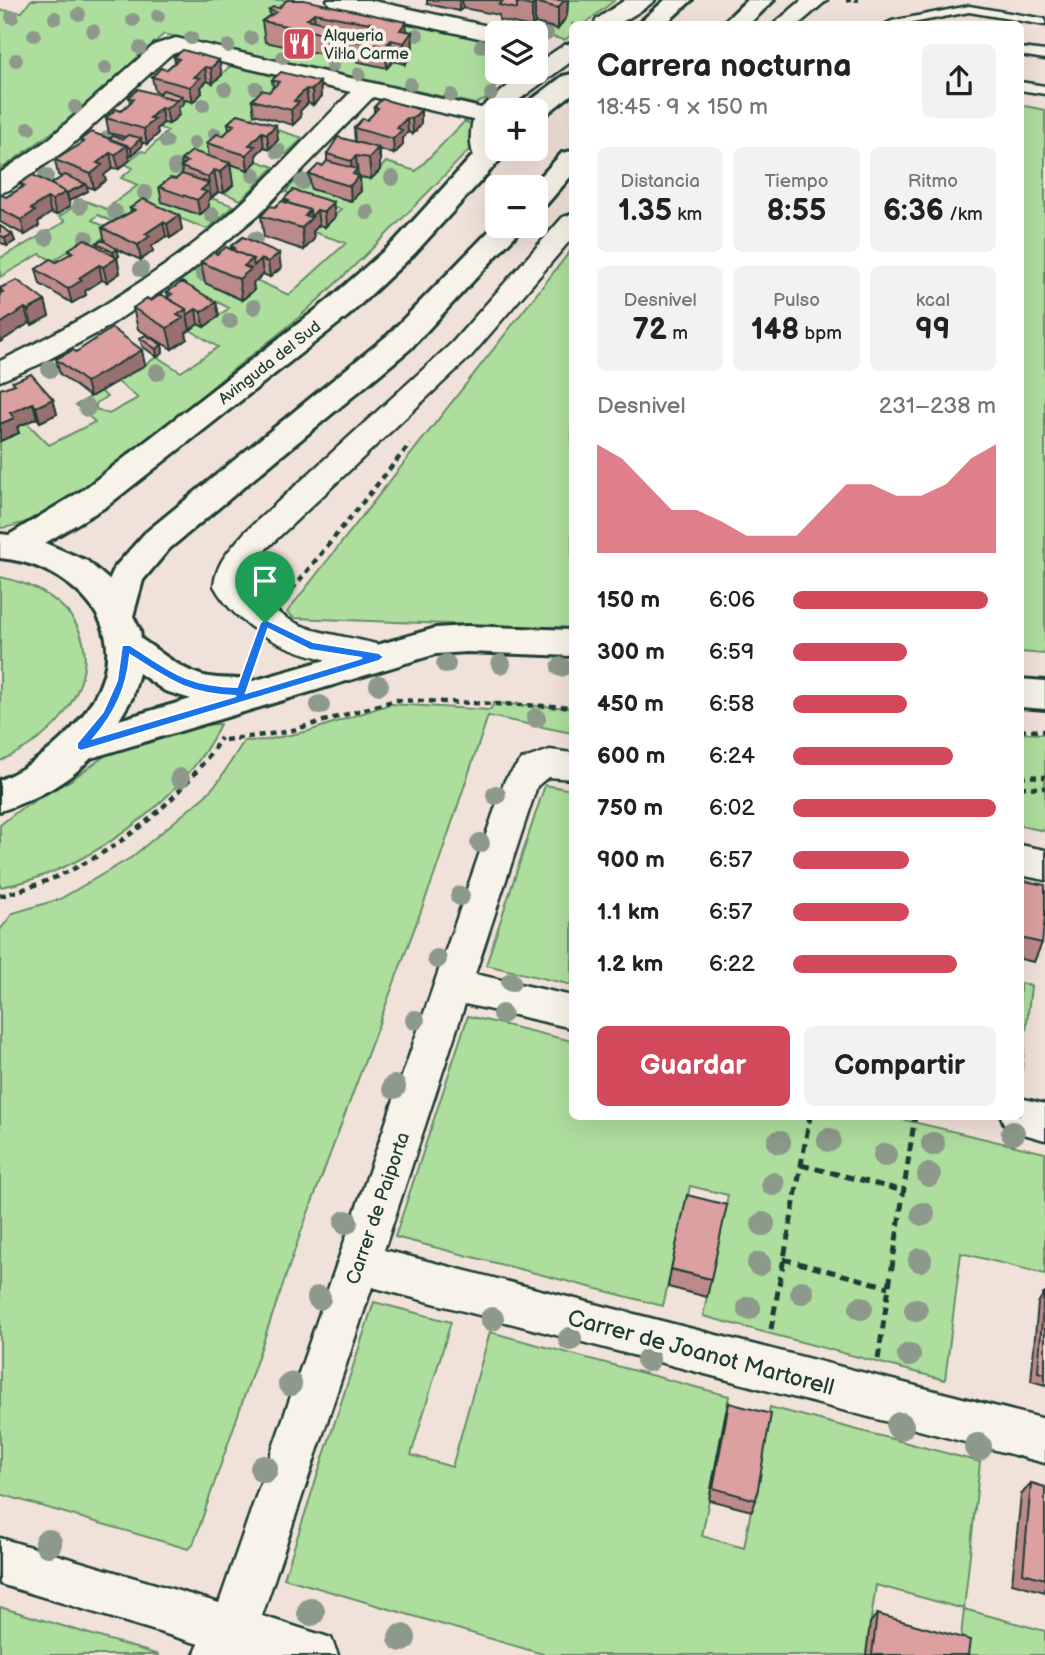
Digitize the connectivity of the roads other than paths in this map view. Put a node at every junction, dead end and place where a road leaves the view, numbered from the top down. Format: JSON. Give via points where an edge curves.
{"nodes":[{"id":1,"x":338,"y":0,"type":"edge"},
{"id":2,"x":644,"y":0,"type":"edge"},
{"id":3,"x":680,"y":0,"type":"edge"},
{"id":4,"x":762,"y":0,"type":"edge"},
{"id":5,"x":816,"y":0,"type":"edge"},
{"id":6,"x":609,"y":21,"type":"edge"},
{"id":7,"x":654,"y":21,"type":"edge"},
{"id":8,"x":738,"y":21,"type":"edge"},
{"id":9,"x":789,"y":21,"type":"edge"},
{"id":10,"x":907,"y":21,"type":"edge"},
{"id":11,"x":1045,"y":22,"type":"edge"},
{"id":12,"x":485,"y":32,"type":"edge"},
{"id":13,"x":548,"y":46,"type":"edge"},
{"id":14,"x":569,"y":51,"type":"edge"},
{"id":15,"x":569,"y":52,"type":"edge"},
{"id":16,"x":1024,"y":52,"type":"edge"},
{"id":17,"x":1045,"y":55,"type":"edge"},
{"id":18,"x":569,"y":84,"type":"edge"},
{"id":19,"x":1024,"y":87,"type":"edge"},
{"id":20,"x":368,"y":89,"type":"junction"},
{"id":21,"x":1045,"y":90,"type":"edge"},
{"id":22,"x":505,"y":98,"type":"edge"},
{"id":23,"x":548,"y":100,"type":"edge"},
{"id":24,"x":485,"y":116,"type":"edge"},
{"id":25,"x":485,"y":159,"type":"edge"},
{"id":26,"x":569,"y":162,"type":"edge"},
{"id":27,"x":0,"y":185,"type":"edge"},
{"id":28,"x":548,"y":186,"type":"edge"},
{"id":29,"x":569,"y":225,"type":"edge"},
{"id":30,"x":499,"y":238,"type":"edge"},
{"id":31,"x":0,"y":372,"type":"edge"},
{"id":32,"x":8,"y":547,"type":"edge"},
{"id":33,"x":117,"y":613,"type":"junction"},
{"id":34,"x":569,"y":643,"type":"edge"},
{"id":35,"x":126,"y":647,"type":"junction"},
{"id":36,"x":379,"y":657,"type":"junction"},
{"id":37,"x":1024,"y":670,"type":"edge"},
{"id":38,"x":1045,"y":672,"type":"edge"},
{"id":39,"x":1024,"y":693,"type":"edge"},
{"id":40,"x":1045,"y":695,"type":"edge"},
{"id":41,"x":248,"y":697,"type":"junction"},
{"id":42,"x":81,"y":746,"type":"junction"},
{"id":43,"x":555,"y":765,"type":"edge"},
{"id":44,"x":2,"y":797,"type":"edge"},
{"id":45,"x":1024,"y":861,"type":"edge"},
{"id":46,"x":1045,"y":865,"type":"edge"},
{"id":47,"x":452,"y":985,"type":"junction"},
{"id":48,"x":569,"y":1011,"type":"edge"},
{"id":49,"x":1024,"y":1117,"type":"edge"},
{"id":50,"x":1045,"y":1122,"type":"edge"},
{"id":51,"x":358,"y":1263,"type":"junction"},
{"id":52,"x":1045,"y":1441,"type":"edge"},
{"id":53,"x":0,"y":1560,"type":"edge"},
{"id":54,"x":224,"y":1642,"type":"edge"},
{"id":55,"x":314,"y":1655,"type":"edge"}],
"edges":[{"from":1,"to":12,"type":"street"},
{"from":2,"to":6,"type":"street"},
{"from":3,"to":7,"type":"main road"},
{"from":4,"to":8,"type":"main road"},
{"from":5,"to":9,"type":"street"},
{"from":10,"to":11,"type":"lane","via":[[969,9]]},
{"from":13,"to":14,"type":"street"},
{"from":15,"to":22,"type":"street"},
{"from":16,"to":17,"type":"lane"},
{"from":18,"to":23,"type":"main road"},
{"from":19,"to":21,"type":"lane"},
{"from":20,"to":24,"type":"street"},
{"from":20,"to":27,"type":"street","via":[[182,45],[170,46],[58,144]]},
{"from":20,"to":31,"type":"street","via":[[232,226],[187,262],[127,302]]},
{"from":25,"to":32,"type":"main road","name":"Avinguda del Sud","via":[[404,248],[337,309],[95,498]]},
{"from":26,"to":28,"type":"main road"},
{"from":29,"to":36,"type":"street","via":[[462,349],[256,540],[232,569],[230,586],[265,623],[310,646]]},
{"from":30,"to":33,"type":"main road","via":[[399,342],[157,541],[127,576]]},
{"from":32,"to":33,"type":"main road","via":[[59,560],[94,582]]},
{"from":33,"to":35,"type":"main road"},
{"from":34,"to":36,"type":"main road","via":[[436,641]]},
{"from":35,"to":41,"type":"main road","via":[[178,681]]},
{"from":35,"to":42,"type":"main road","via":[[122,681],[107,714]]},
{"from":36,"to":41,"type":"main road"},
{"from":37,"to":38,"type":"main road"},
{"from":39,"to":40,"type":"main road"},
{"from":41,"to":42,"type":"main road"},
{"from":42,"to":44,"type":"main road","via":[[47,773]]},
{"from":43,"to":47,"type":"street","name":"Carrer de Paiporta","via":[[522,780]]},
{"from":45,"to":46,"type":"street"},
{"from":47,"to":48,"type":"street"},
{"from":47,"to":51,"type":"street","name":"Carrer de Paiporta"},
{"from":49,"to":50,"type":"street"},
{"from":51,"to":52,"type":"street","name":"Carrer de Joanot Martorell"},
{"from":51,"to":54,"type":"street","name":"Carrer de Paiporta","via":[[244,1604]]},
{"from":53,"to":54,"type":"street"},
{"from":54,"to":55,"type":"street"}]}
